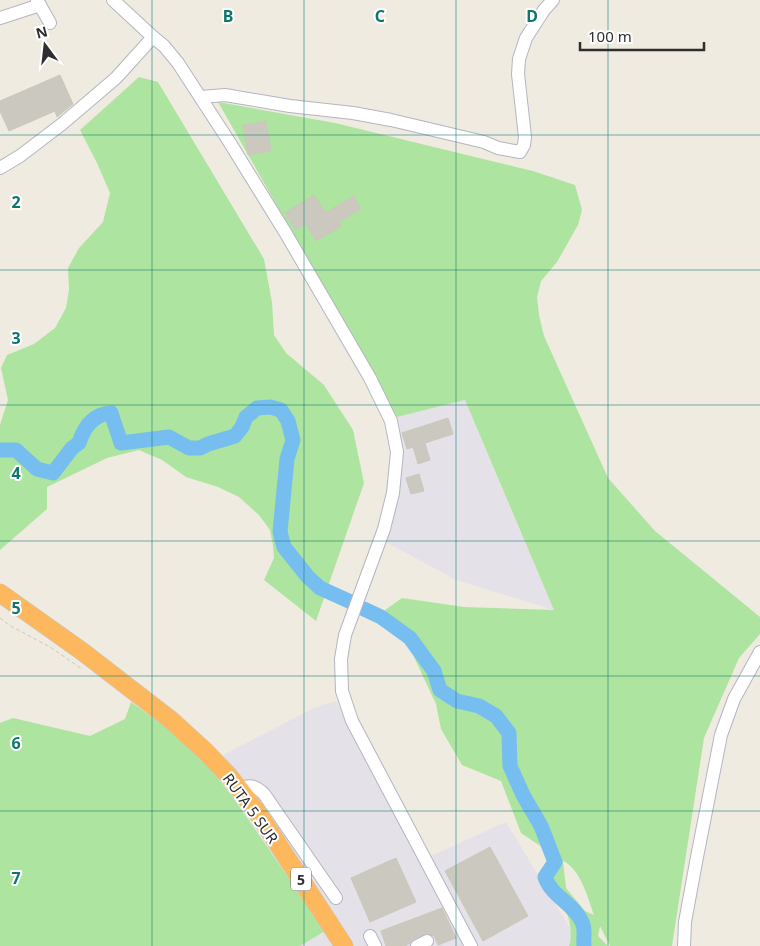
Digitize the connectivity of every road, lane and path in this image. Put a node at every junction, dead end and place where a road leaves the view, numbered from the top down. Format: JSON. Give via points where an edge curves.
{"nodes":[{"id":1,"x":113,"y":0,"type":"edge"},
{"id":2,"x":553,"y":0,"type":"edge"},
{"id":3,"x":39,"y":3,"type":"edge"},
{"id":4,"x":0,"y":18,"type":"edge"},
{"id":5,"x":50,"y":23,"type":"dead end"},
{"id":6,"x":153,"y":37,"type":"junction"},
{"id":7,"x":201,"y":97,"type":"junction"},
{"id":8,"x":0,"y":168,"type":"edge"},
{"id":9,"x":0,"y":594,"type":"edge"},
{"id":10,"x":0,"y":607,"type":"edge"},
{"id":11,"x":760,"y":652,"type":"edge"},
{"id":12,"x":133,"y":692,"type":"junction"},
{"id":13,"x":240,"y":790,"type":"junction"},
{"id":14,"x":336,"y":898,"type":"dead end"},
{"id":15,"x":344,"y":946,"type":"edge"},
{"id":16,"x":471,"y":946,"type":"edge"},
{"id":17,"x":684,"y":946,"type":"edge"}],
"edges":[{"from":1,"to":6,"type":"street"},
{"from":2,"to":7,"type":"street","via":[[526,38],[519,59],[525,137],[520,152],[353,113],[225,95]]},
{"from":3,"to":4,"type":"street"},
{"from":3,"to":5,"type":"street"},
{"from":6,"to":7,"type":"street","via":[[172,55]]},
{"from":6,"to":8,"type":"street","via":[[116,78],[62,124]]},
{"from":7,"to":16,"type":"street","via":[[370,378],[391,421],[397,452],[392,493],[384,529],[345,635],[341,659],[342,691],[352,721]]},
{"from":9,"to":12,"type":"highway","name":"RUTA 5 SUR","number":"5","via":[[83,652]]},
{"from":10,"to":12,"type":"highway","name":"RUTA 5 SUR","number":"5","via":[[85,666]]},
{"from":11,"to":17,"type":"street","via":[[734,698],[721,735],[695,866]]},
{"from":12,"to":13,"type":"highway","name":"RUTA 5 SUR","number":"5","via":[[189,735]]},
{"from":13,"to":14,"type":"street","via":[[253,786],[264,794]]},
{"from":13,"to":15,"type":"highway","name":"RUTA 5 SUR","number":"5","via":[[262,818]]}]}
